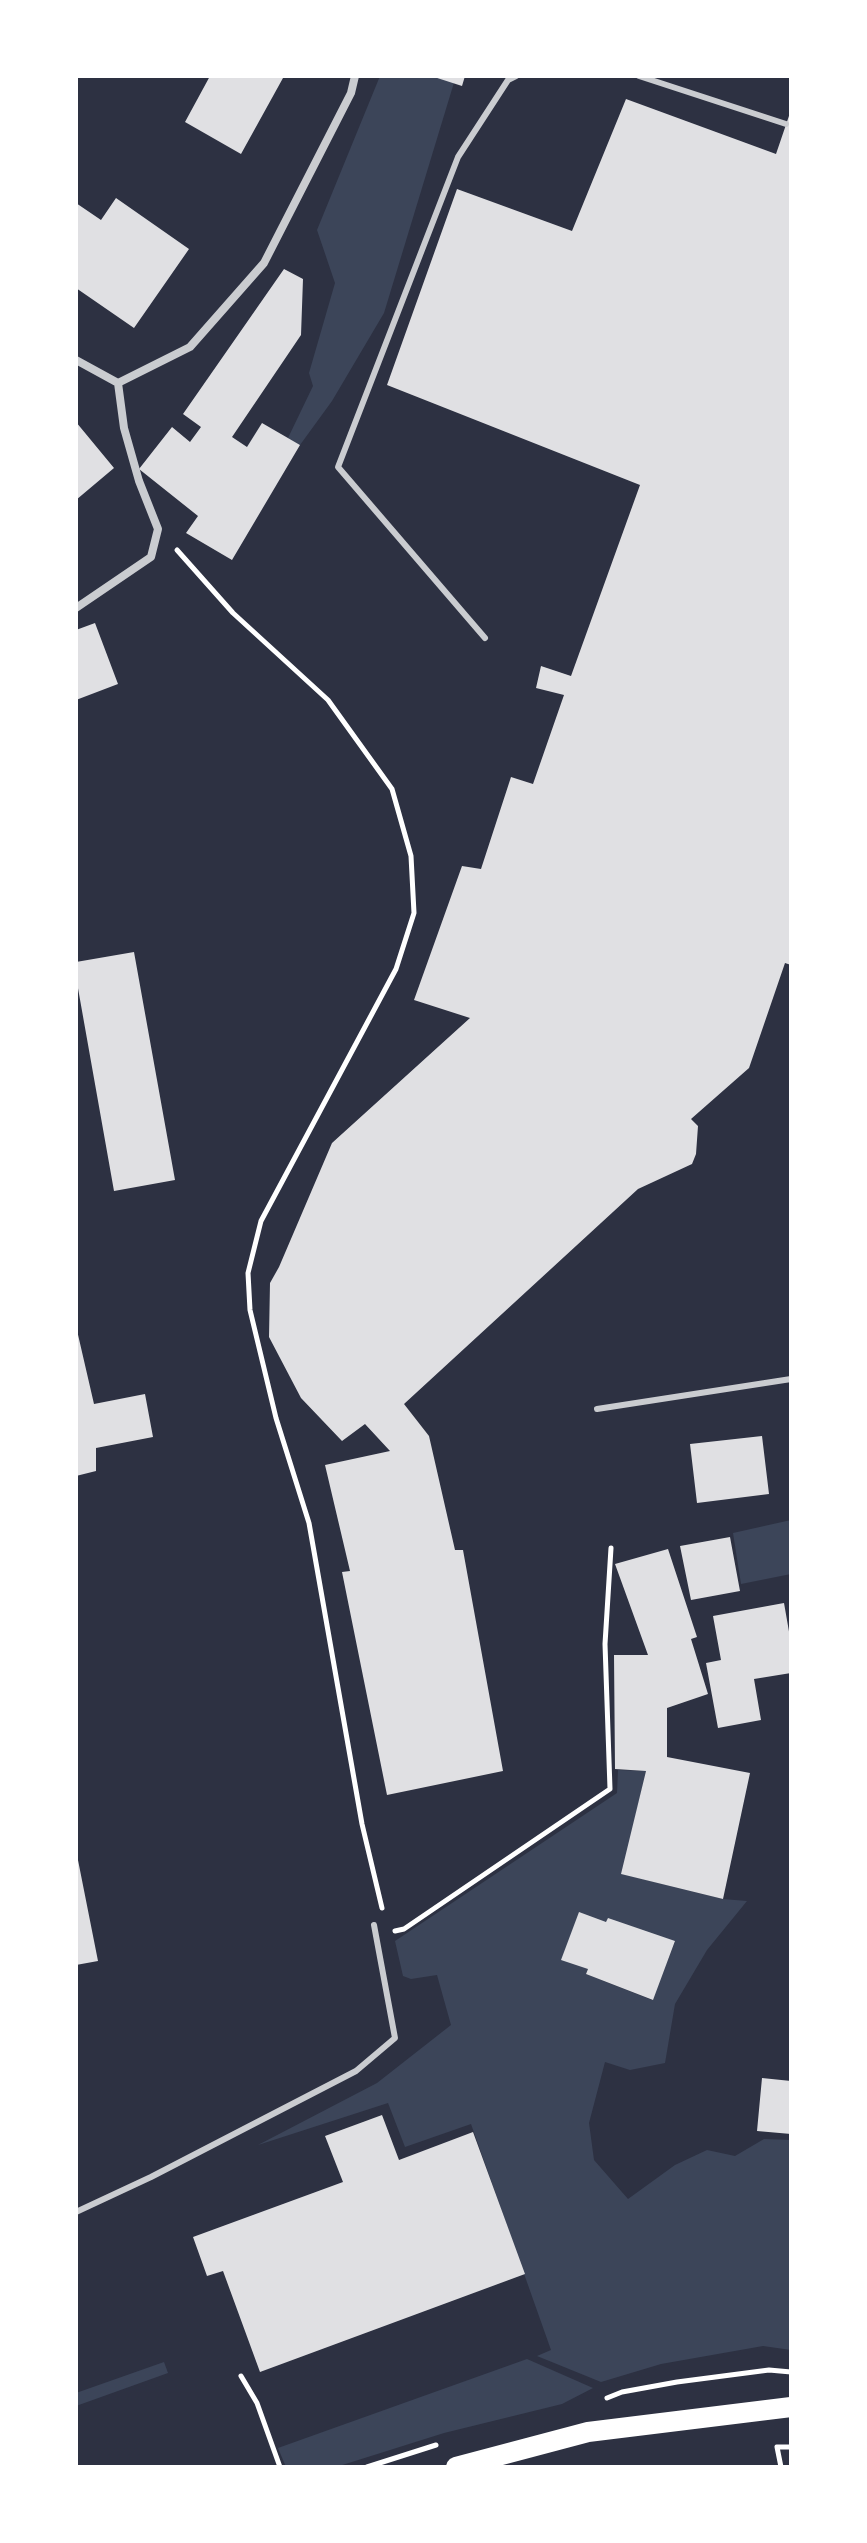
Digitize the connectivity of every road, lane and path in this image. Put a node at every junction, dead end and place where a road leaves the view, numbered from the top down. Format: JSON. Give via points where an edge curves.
{"nodes":[{"id":1,"x":355,"y":76,"type":"edge"},
{"id":2,"x":516,"y":76,"type":"edge"},
{"id":3,"x":639,"y":76,"type":"edge"},
{"id":4,"x":786,"y":124,"type":"dead end"},
{"id":5,"x":76,"y":360,"type":"edge"},
{"id":6,"x":118,"y":383,"type":"junction"},
{"id":7,"x":158,"y":529,"type":"junction"},
{"id":8,"x":76,"y":608,"type":"edge"},
{"id":9,"x":485,"y":638,"type":"dead end"},
{"id":10,"x":791,"y":1379,"type":"edge"},
{"id":11,"x":597,"y":1409,"type":"dead end"},
{"id":12,"x":611,"y":1548,"type":"dead end"},
{"id":13,"x":384,"y":1918,"type":"dead end"},
{"id":14,"x":374,"y":1925,"type":"dead end"},
{"id":15,"x":387,"y":1933,"type":"dead end"},
{"id":16,"x":76,"y":2212,"type":"edge"},
{"id":17,"x":241,"y":2376,"type":"dead end"},
{"id":18,"x":791,"y":2407,"type":"edge"},
{"id":19,"x":791,"y":2447,"type":"edge"},
{"id":20,"x":280,"y":2467,"type":"edge"},
{"id":21,"x":456,"y":2467,"type":"edge"},
{"id":22,"x":781,"y":2467,"type":"edge"}],
"edges":[{"from":1,"to":6,"type":"street","via":[[264,263],[190,347]]},
{"from":2,"to":9,"type":"lane","via":[[508,80],[458,157],[338,467]]},
{"from":3,"to":4,"type":"lane"},
{"from":5,"to":6,"type":"street"},
{"from":6,"to":7,"type":"street","via":[[124,428]]},
{"from":7,"to":8,"type":"street","via":[[151,557]]},
{"from":7,"to":13,"type":"path","via":[[233,613],[328,700],[392,789],[411,856],[414,913],[396,969],[261,1221],[248,1273],[250,1310],[276,1418],[309,1523],[362,1824]]},
{"from":10,"to":11,"type":"lane"},
{"from":12,"to":15,"type":"path","via":[[605,1644],[610,1789],[404,1929]]},
{"from":14,"to":16,"type":"lane","via":[[395,2038],[356,2071]]},
{"from":17,"to":20,"type":"path","via":[[257,2403]]},
{"from":18,"to":21,"type":"main road","via":[[588,2432]]},
{"from":19,"to":22,"type":"path","via":[[777,2447]]}]}
